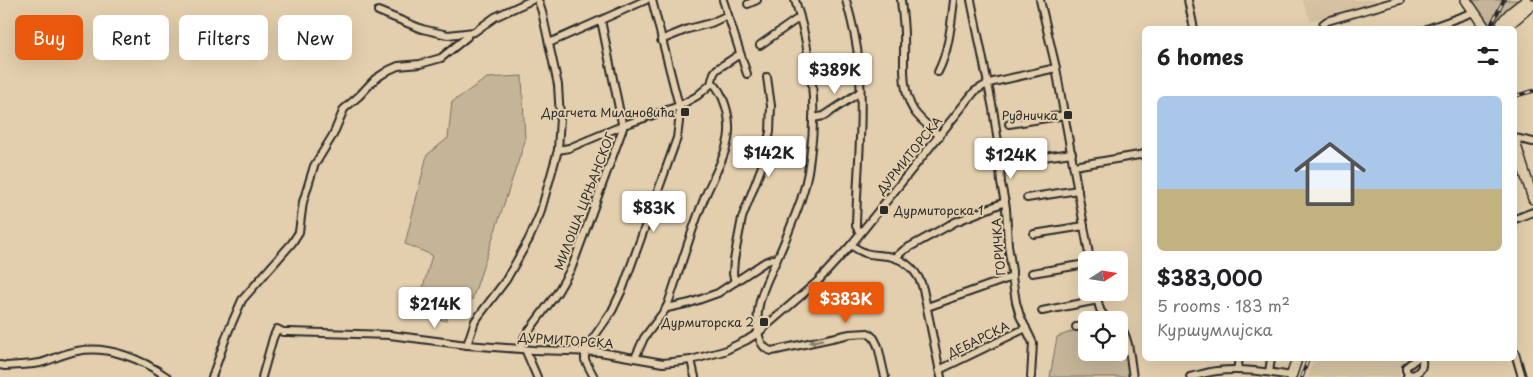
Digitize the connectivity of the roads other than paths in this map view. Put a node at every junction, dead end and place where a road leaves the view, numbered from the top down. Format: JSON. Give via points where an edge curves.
{"nodes":[{"id":1,"x":532,"y":0,"type":"edge"},
{"id":2,"x":538,"y":0,"type":"edge"},
{"id":3,"x":646,"y":0,"type":"edge"},
{"id":4,"x":652,"y":0,"type":"edge"},
{"id":5,"x":723,"y":0,"type":"edge"},
{"id":6,"x":757,"y":0,"type":"edge"},
{"id":7,"x":795,"y":0,"type":"edge"},
{"id":8,"x":846,"y":0,"type":"edge"},
{"id":9,"x":901,"y":0,"type":"edge"},
{"id":10,"x":954,"y":0,"type":"edge"},
{"id":11,"x":971,"y":0,"type":"edge"},
{"id":12,"x":1040,"y":0,"type":"edge"},
{"id":13,"x":1188,"y":0,"type":"edge"},
{"id":14,"x":1400,"y":0,"type":"edge"},
{"id":15,"x":1466,"y":0,"type":"edge"},
{"id":16,"x":1527,"y":0,"type":"edge"},
{"id":17,"x":1533,"y":2,"type":"edge"},
{"id":18,"x":748,"y":4,"type":"dead end"},
{"id":19,"x":378,"y":11,"type":"dead end"},
{"id":20,"x":1474,"y":12,"type":"junction"},
{"id":21,"x":728,"y":16,"type":"junction"},
{"id":22,"x":800,"y":17,"type":"junction"},
{"id":23,"x":601,"y":20,"type":"junction"},
{"id":24,"x":1193,"y":26,"type":"edge"},
{"id":25,"x":1323,"y":26,"type":"edge"},
{"id":26,"x":1435,"y":26,"type":"edge"},
{"id":27,"x":1482,"y":26,"type":"edge"},
{"id":28,"x":1500,"y":26,"type":"edge"},
{"id":29,"x":1507,"y":26,"type":"edge"},
{"id":30,"x":468,"y":33,"type":"junction"},
{"id":31,"x":661,"y":40,"type":"junction"},
{"id":32,"x":549,"y":43,"type":"junction"},
{"id":33,"x":760,"y":46,"type":"dead end"},
{"id":34,"x":740,"y":54,"type":"junction"},
{"id":35,"x":1056,"y":68,"type":"junction"},
{"id":36,"x":938,"y":72,"type":"dead end"},
{"id":37,"x":746,"y":74,"type":"dead end"},
{"id":38,"x":767,"y":77,"type":"dead end"},
{"id":39,"x":712,"y":82,"type":"junction"},
{"id":40,"x":989,"y":83,"type":"junction"},
{"id":41,"x":860,"y":92,"type":"junction"},
{"id":42,"x":679,"y":106,"type":"junction"},
{"id":43,"x":1064,"y":115,"type":"junction"},
{"id":44,"x":814,"y":118,"type":"junction"},
{"id":45,"x":624,"y":124,"type":"junction"},
{"id":46,"x":1009,"y":124,"type":"dead end"},
{"id":47,"x":940,"y":136,"type":"junction"},
{"id":48,"x":1517,"y":140,"type":"edge"},
{"id":49,"x":1533,"y":142,"type":"edge"},
{"id":50,"x":1517,"y":147,"type":"edge"},
{"id":51,"x":558,"y":150,"type":"junction"},
{"id":52,"x":1072,"y":153,"type":"junction"},
{"id":53,"x":1142,"y":155,"type":"edge"},
{"id":54,"x":1015,"y":161,"type":"dead end"},
{"id":55,"x":1074,"y":166,"type":"junction"},
{"id":56,"x":1078,"y":190,"type":"junction"},
{"id":57,"x":1027,"y":198,"type":"dead end"},
{"id":58,"x":1533,"y":200,"type":"edge"},
{"id":59,"x":1005,"y":202,"type":"junction"},
{"id":60,"x":1533,"y":212,"type":"edge"},
{"id":61,"x":1517,"y":218,"type":"edge"},
{"id":62,"x":1084,"y":226,"type":"junction"},
{"id":63,"x":860,"y":233,"type":"junction"},
{"id":64,"x":1034,"y":234,"type":"dead end"},
{"id":65,"x":851,"y":244,"type":"junction"},
{"id":66,"x":1088,"y":251,"type":"edge"},
{"id":67,"x":895,"y":258,"type":"junction"},
{"id":68,"x":777,"y":259,"type":"junction"},
{"id":69,"x":1078,"y":265,"type":"edge"},
{"id":70,"x":1032,"y":273,"type":"dead end"},
{"id":71,"x":1012,"y":277,"type":"junction"},
{"id":72,"x":735,"y":282,"type":"junction"},
{"id":73,"x":1093,"y":301,"type":"edge"},
{"id":74,"x":927,"y":307,"type":"junction"},
{"id":75,"x":667,"y":308,"type":"junction"},
{"id":76,"x":1042,"y":311,"type":"dead end"},
{"id":77,"x":1026,"y":328,"type":"junction"},
{"id":78,"x":758,"y":333,"type":"junction"},
{"id":79,"x":467,"y":345,"type":"junction"},
{"id":80,"x":523,"y":349,"type":"junction"},
{"id":81,"x":1128,"y":349,"type":"edge"},
{"id":82,"x":586,"y":351,"type":"junction"},
{"id":83,"x":635,"y":358,"type":"junction"},
{"id":84,"x":691,"y":360,"type":"junction"},
{"id":85,"x":1517,"y":360,"type":"edge"},
{"id":86,"x":1238,"y":361,"type":"edge"},
{"id":87,"x":1271,"y":361,"type":"edge"},
{"id":88,"x":1296,"y":361,"type":"edge"},
{"id":89,"x":1413,"y":361,"type":"edge"},
{"id":90,"x":1422,"y":361,"type":"edge"},
{"id":91,"x":0,"y":365,"type":"edge"},
{"id":92,"x":1269,"y":372,"type":"junction"},
{"id":93,"x":1233,"y":373,"type":"edge"},
{"id":94,"x":940,"y":374,"type":"edge"},
{"id":95,"x":1407,"y":375,"type":"edge"},
{"id":96,"x":167,"y":377,"type":"edge"},
{"id":97,"x":212,"y":377,"type":"edge"},
{"id":98,"x":262,"y":377,"type":"edge"},
{"id":99,"x":537,"y":377,"type":"edge"},
{"id":100,"x":594,"y":377,"type":"edge"},
{"id":101,"x":695,"y":377,"type":"edge"},
{"id":102,"x":885,"y":377,"type":"edge"},
{"id":103,"x":1031,"y":377,"type":"edge"},
{"id":104,"x":1133,"y":377,"type":"edge"},
{"id":105,"x":1190,"y":377,"type":"edge"},
{"id":106,"x":1292,"y":377,"type":"edge"},
{"id":107,"x":1522,"y":377,"type":"edge"}],
"edges":[{"from":1,"to":30,"type":"street"},
{"from":2,"to":32,"type":"street"},
{"from":3,"to":23,"type":"street"},
{"from":4,"to":31,"type":"street"},
{"from":5,"to":21,"type":"street"},
{"from":6,"to":18,"type":"street"},
{"from":7,"to":22,"type":"street"},
{"from":8,"to":41,"type":"street","via":[[857,44]]},
{"from":9,"to":47,"type":"street","via":[[907,95],[918,117]]},
{"from":10,"to":36,"type":"street","via":[[945,56]]},
{"from":11,"to":40,"type":"street","name":"ГОРИЧКА"},
{"from":12,"to":35,"type":"street"},
{"from":13,"to":24,"type":"street"},
{"from":14,"to":25,"type":"street","via":[[1327,21]]},
{"from":15,"to":20,"type":"street"},
{"from":16,"to":28,"type":"street","via":[[1508,14]]},
{"from":17,"to":29,"type":"street"},
{"from":19,"to":30,"type":"street","via":[[440,34]]},
{"from":20,"to":26,"type":"street"},
{"from":20,"to":27,"type":"street"},
{"from":21,"to":31,"type":"street"},
{"from":21,"to":34,"type":"street"},
{"from":22,"to":33,"type":"street"},
{"from":22,"to":44,"type":"street","via":[[811,65]]},
{"from":23,"to":32,"type":"street"},
{"from":23,"to":45,"type":"street","name":"МИЛОША ЦРЊАНСКОГ"},
{"from":30,"to":97,"type":"street","via":[[441,58],[389,70],[344,109],[314,166],[303,202],[299,232],[242,300]]},
{"from":31,"to":42,"type":"street"},
{"from":32,"to":51,"type":"street","via":[[560,100]]},
{"from":34,"to":37,"type":"street"},
{"from":34,"to":39,"type":"street","via":[[717,69]]},
{"from":35,"to":40,"type":"street","name":"ДУРМИТОРСКА"},
{"from":35,"to":43,"type":"street"},
{"from":38,"to":72,"type":"street","via":[[770,132],[762,166],[742,218],[734,260]]},
{"from":39,"to":42,"type":"street"},
{"from":39,"to":75,"type":"street","via":[[720,91],[729,136]]},
{"from":40,"to":47,"type":"street","name":"ДУРМИТОРСКА","via":[[971,95]]},
{"from":40,"to":59,"type":"street","name":"ГОРИЧКА"},
{"from":41,"to":44,"type":"street","via":[[824,116]]},
{"from":41,"to":63,"type":"street","via":[[856,226]]},
{"from":42,"to":45,"type":"street"},
{"from":42,"to":82,"type":"street","via":[[677,138],[623,288]]},
{"from":43,"to":46,"type":"street"},
{"from":43,"to":52,"type":"street"},
{"from":44,"to":68,"type":"street","via":[[801,199]]},
{"from":45,"to":51,"type":"street"},
{"from":45,"to":80,"type":"street","name":"МИЛОША ЦРЊАНСКОГ","via":[[572,268],[525,336]]},
{"from":47,"to":63,"type":"street","name":"ДУРМИТОРСКА"},
{"from":48,"to":49,"type":"street"},
{"from":50,"to":58,"type":"street"},
{"from":51,"to":79,"type":"street","via":[[530,239],[506,280],[475,321]]},
{"from":52,"to":54,"type":"street"},
{"from":52,"to":55,"type":"street"},
{"from":53,"to":55,"type":"street"},
{"from":55,"to":56,"type":"street"},
{"from":56,"to":57,"type":"street"},
{"from":56,"to":62,"type":"street"},
{"from":59,"to":67,"type":"street","via":[[955,222]]},
{"from":59,"to":71,"type":"street","name":"ГОРИЧКА"},
{"from":60,"to":61,"type":"street"},
{"from":62,"to":64,"type":"street"},
{"from":62,"to":66,"type":"street"},
{"from":63,"to":65,"type":"street","name":"ДУРМИТОРСКА"},
{"from":65,"to":67,"type":"street","via":[[865,253]]},
{"from":65,"to":78,"type":"street","name":"ДУРМИТОРСКА","via":[[818,281]]},
{"from":67,"to":74,"type":"street","via":[[908,265],[918,277]]},
{"from":68,"to":72,"type":"street","via":[[765,262]]},
{"from":68,"to":78,"type":"street","via":[[761,295]]},
{"from":69,"to":70,"type":"street"},
{"from":71,"to":74,"type":"street"},
{"from":71,"to":77,"type":"street","name":"ГОРИЧКА","via":[[1018,309]]},
{"from":72,"to":75,"type":"street","via":[[711,296]]},
{"from":73,"to":76,"type":"street"},
{"from":74,"to":94,"type":"street"},
{"from":75,"to":83,"type":"street","via":[[644,338]]},
{"from":77,"to":94,"type":"street","name":"ДЕБАРСКА"},
{"from":77,"to":103,"type":"street","name":"ГОРИЧКА","via":[[1033,343]]},
{"from":78,"to":84,"type":"street","name":"ДУРМИТОРСКА","via":[[728,349]]},
{"from":102,"to":78,"type":"street","one_way":true,"via":[[878,346],[868,333],[772,351],[763,346]]},
{"from":79,"to":80,"type":"street","name":"ДУРМИТОРСКА"},
{"from":79,"to":98,"type":"street","name":"ДУРМИТОРСКА","via":[[390,336],[283,332],[277,329]]},
{"from":80,"to":82,"type":"street","name":"ДУРМИТОРСКА"},
{"from":80,"to":99,"type":"street"},
{"from":81,"to":104,"type":"street"},
{"from":82,"to":83,"type":"street","name":"ДУРМИТОРСКА"},
{"from":82,"to":100,"type":"street","via":[[585,360]]},
{"from":83,"to":84,"type":"street","name":"ДУРМИТОРСКА","via":[[662,364]]},
{"from":84,"to":101,"type":"street"},
{"from":85,"to":107,"type":"street"},
{"from":86,"to":93,"type":"street"},
{"from":87,"to":92,"type":"street"},
{"from":88,"to":106,"type":"street"},
{"from":89,"to":95,"type":"street","via":[[1406,366]]},
{"from":90,"to":95,"type":"street","via":[[1421,370]]},
{"from":91,"to":96,"type":"street","via":[[39,363],[90,349],[127,355],[153,366]]},
{"from":92,"to":93,"type":"street"},
{"from":92,"to":106,"type":"street"},
{"from":93,"to":105,"type":"street","via":[[1218,371]]}]}
